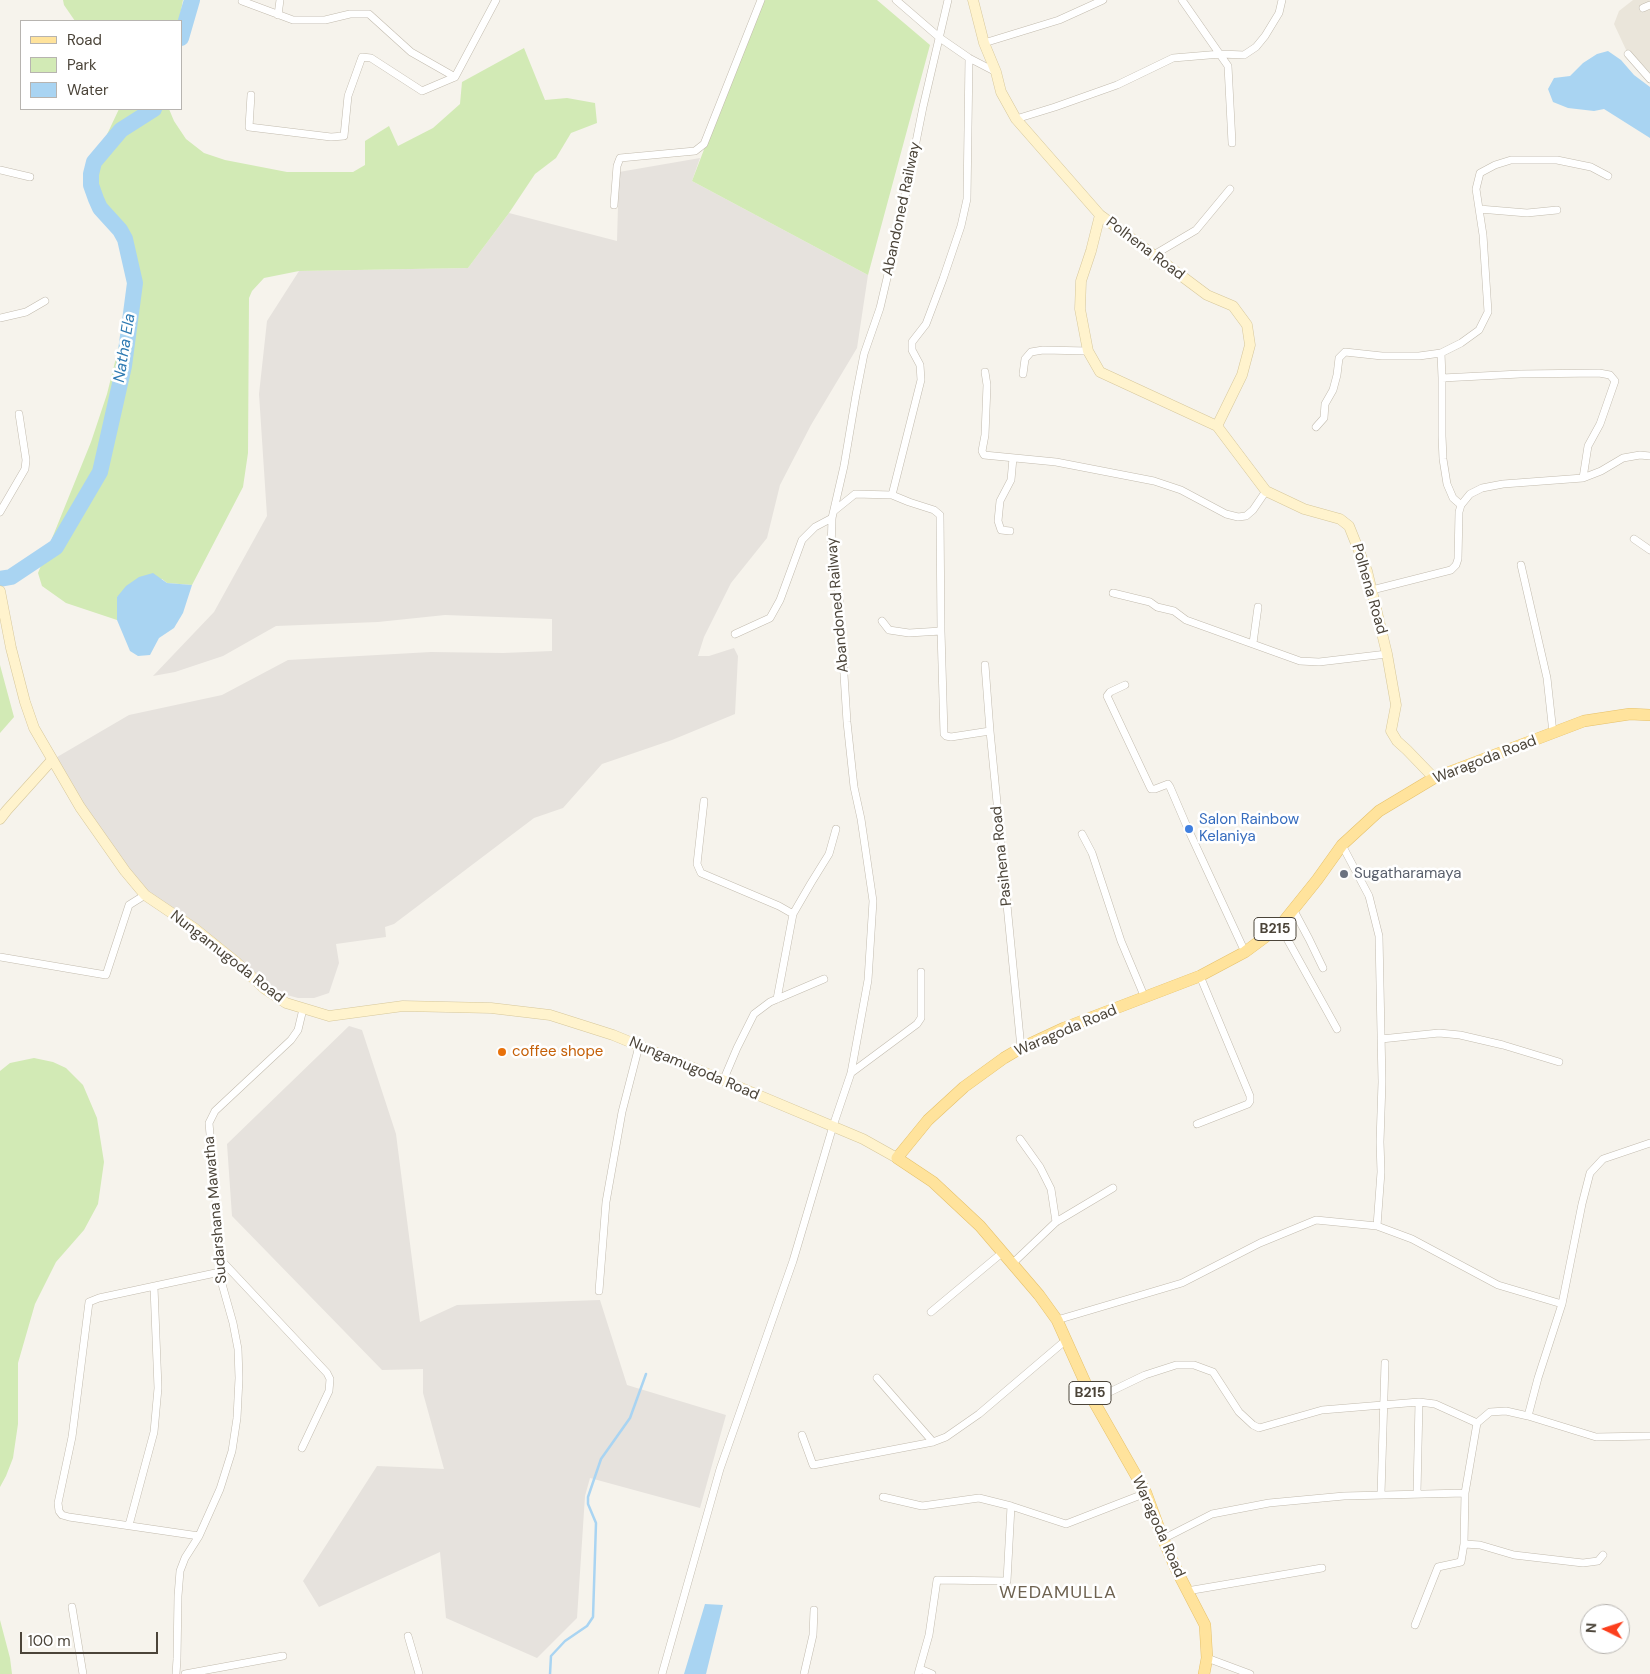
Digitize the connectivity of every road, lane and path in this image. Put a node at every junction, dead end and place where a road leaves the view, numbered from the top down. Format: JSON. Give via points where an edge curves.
{"nodes":[{"id":1,"x":280,"y":0,"type":"edge"},
{"id":2,"x":496,"y":0,"type":"edge"},
{"id":3,"x":761,"y":0,"type":"edge"},
{"id":4,"x":896,"y":0,"type":"edge"},
{"id":5,"x":948,"y":0,"type":"edge"},
{"id":6,"x":973,"y":0,"type":"edge"},
{"id":7,"x":1103,"y":0,"type":"edge"},
{"id":8,"x":1182,"y":0,"type":"edge"},
{"id":9,"x":1282,"y":0,"type":"edge"},
{"id":10,"x":242,"y":1,"type":"dead end"},
{"id":11,"x":278,"y":15,"type":"junction"},
{"id":12,"x":940,"y":38,"type":"junction"},
{"id":13,"x":984,"y":43,"type":"junction"},
{"id":14,"x":1221,"y":54,"type":"junction"},
{"id":15,"x":1628,"y":54,"type":"dead end"},
{"id":16,"x":969,"y":58,"type":"junction"},
{"id":17,"x":996,"y":72,"type":"junction"},
{"id":18,"x":456,"y":77,"type":"junction"},
{"id":19,"x":1650,"y":79,"type":"edge"},
{"id":20,"x":251,"y":95,"type":"dead end"},
{"id":21,"x":1016,"y":119,"type":"junction"},
{"id":22,"x":1232,"y":143,"type":"dead end"},
{"id":23,"x":0,"y":170,"type":"edge"},
{"id":24,"x":1608,"y":176,"type":"dead end"},
{"id":25,"x":30,"y":177,"type":"dead end"},
{"id":26,"x":1230,"y":189,"type":"dead end"},
{"id":27,"x":614,"y":205,"type":"dead end"},
{"id":28,"x":1479,"y":209,"type":"junction"},
{"id":29,"x":1557,"y":210,"type":"dead end"},
{"id":30,"x":1100,"y":215,"type":"junction"},
{"id":31,"x":1152,"y":256,"type":"junction"},
{"id":32,"x":44,"y":301,"type":"dead end"},
{"id":33,"x":0,"y":318,"type":"edge"},
{"id":34,"x":1088,"y":351,"type":"junction"},
{"id":35,"x":1441,"y":353,"type":"junction"},
{"id":36,"x":985,"y":372,"type":"dead end"},
{"id":37,"x":1023,"y":374,"type":"dead end"},
{"id":38,"x":1442,"y":378,"type":"junction"},
{"id":39,"x":19,"y":414,"type":"dead end"},
{"id":40,"x":1217,"y":426,"type":"junction"},
{"id":41,"x":1316,"y":427,"type":"dead end"},
{"id":42,"x":1650,"y":456,"type":"edge"},
{"id":43,"x":1013,"y":458,"type":"junction"},
{"id":44,"x":1583,"y":478,"type":"junction"},
{"id":45,"x":1266,"y":491,"type":"junction"},
{"id":46,"x":892,"y":495,"type":"junction"},
{"id":47,"x":1461,"y":505,"type":"junction"},
{"id":48,"x":0,"y":512,"type":"edge"},
{"id":49,"x":832,"y":514,"type":"junction"},
{"id":50,"x":1010,"y":531,"type":"dead end"},
{"id":51,"x":1634,"y":539,"type":"dead end"},
{"id":52,"x":1650,"y":550,"type":"edge"},
{"id":53,"x":1521,"y":564,"type":"dead end"},
{"id":54,"x":1372,"y":590,"type":"junction"},
{"id":55,"x":0,"y":592,"type":"edge"},
{"id":56,"x":1113,"y":593,"type":"dead end"},
{"id":57,"x":1258,"y":607,"type":"dead end"},
{"id":58,"x":882,"y":621,"type":"dead end"},
{"id":59,"x":940,"y":631,"type":"junction"},
{"id":60,"x":735,"y":634,"type":"dead end"},
{"id":61,"x":1253,"y":644,"type":"junction"},
{"id":62,"x":1387,"y":654,"type":"junction"},
{"id":63,"x":985,"y":664,"type":"dead end"},
{"id":64,"x":1125,"y":685,"type":"dead end"},
{"id":65,"x":1650,"y":715,"type":"edge"},
{"id":66,"x":990,"y":731,"type":"junction"},
{"id":67,"x":1553,"y":734,"type":"junction"},
{"id":68,"x":52,"y":760,"type":"junction"},
{"id":69,"x":1434,"y":778,"type":"junction"},
{"id":70,"x":704,"y":801,"type":"dead end"},
{"id":71,"x":0,"y":819,"type":"edge"},
{"id":72,"x":836,"y":829,"type":"dead end"},
{"id":73,"x":1082,"y":834,"type":"dead end"},
{"id":74,"x":1342,"y":845,"type":"junction"},
{"id":75,"x":145,"y":895,"type":"junction"},
{"id":76,"x":1292,"y":909,"type":"junction"},
{"id":77,"x":793,"y":914,"type":"junction"},
{"id":78,"x":1280,"y":926,"type":"junction"},
{"id":79,"x":1245,"y":952,"type":"junction"},
{"id":80,"x":0,"y":957,"type":"edge"},
{"id":81,"x":1323,"y":968,"type":"dead end"},
{"id":82,"x":921,"y":972,"type":"dead end"},
{"id":83,"x":1200,"y":976,"type":"junction"},
{"id":84,"x":824,"y":979,"type":"dead end"},
{"id":85,"x":1145,"y":998,"type":"junction"},
{"id":86,"x":777,"y":999,"type":"junction"},
{"id":87,"x":303,"y":1009,"type":"junction"},
{"id":88,"x":1336,"y":1028,"type":"dead end"},
{"id":89,"x":1381,"y":1039,"type":"junction"},
{"id":90,"x":639,"y":1046,"type":"junction"},
{"id":91,"x":1021,"y":1048,"type":"junction"},
{"id":92,"x":1559,"y":1062,"type":"dead end"},
{"id":93,"x":851,"y":1073,"type":"junction"},
{"id":94,"x":723,"y":1081,"type":"junction"},
{"id":95,"x":1197,"y":1124,"type":"dead end"},
{"id":96,"x":833,"y":1126,"type":"junction"},
{"id":97,"x":1020,"y":1139,"type":"dead end"},
{"id":98,"x":1650,"y":1143,"type":"edge"},
{"id":99,"x":897,"y":1158,"type":"junction"},
{"id":100,"x":1113,"y":1188,"type":"dead end"},
{"id":101,"x":1056,"y":1222,"type":"junction"},
{"id":102,"x":1377,"y":1226,"type":"junction"},
{"id":103,"x":1003,"y":1252,"type":"junction"},
{"id":104,"x":221,"y":1260,"type":"junction"},
{"id":105,"x":1013,"y":1263,"type":"junction"},
{"id":106,"x":220,"y":1272,"type":"junction"},
{"id":107,"x":154,"y":1287,"type":"junction"},
{"id":108,"x":599,"y":1291,"type":"dead end"},
{"id":109,"x":1562,"y":1304,"type":"junction"},
{"id":110,"x":931,"y":1312,"type":"dead end"},
{"id":111,"x":1057,"y":1320,"type":"junction"},
{"id":112,"x":1066,"y":1340,"type":"junction"},
{"id":113,"x":1385,"y":1363,"type":"dead end"},
{"id":114,"x":877,"y":1378,"type":"dead end"},
{"id":115,"x":1094,"y":1400,"type":"junction"},
{"id":116,"x":1419,"y":1402,"type":"junction"},
{"id":117,"x":1385,"y":1405,"type":"junction"},
{"id":118,"x":1528,"y":1416,"type":"junction"},
{"id":119,"x":1478,"y":1423,"type":"junction"},
{"id":120,"x":802,"y":1435,"type":"dead end"},
{"id":121,"x":1650,"y":1436,"type":"edge"},
{"id":122,"x":933,"y":1442,"type":"junction"},
{"id":123,"x":302,"y":1448,"type":"dead end"},
{"id":124,"x":1146,"y":1493,"type":"junction"},
{"id":125,"x":1417,"y":1493,"type":"junction"},
{"id":126,"x":1465,"y":1493,"type":"junction"},
{"id":127,"x":1381,"y":1494,"type":"junction"},
{"id":128,"x":883,"y":1497,"type":"dead end"},
{"id":129,"x":1011,"y":1506,"type":"junction"},
{"id":130,"x":129,"y":1525,"type":"junction"},
{"id":131,"x":199,"y":1536,"type":"junction"},
{"id":132,"x":1163,"y":1538,"type":"junction"},
{"id":133,"x":1464,"y":1544,"type":"junction"},
{"id":134,"x":1603,"y":1555,"type":"dead end"},
{"id":135,"x":1322,"y":1568,"type":"dead end"},
{"id":136,"x":1187,"y":1591,"type":"junction"},
{"id":137,"x":72,"y":1607,"type":"dead end"},
{"id":138,"x":814,"y":1610,"type":"dead end"},
{"id":139,"x":1415,"y":1625,"type":"dead end"},
{"id":140,"x":408,"y":1636,"type":"dead end"},
{"id":141,"x":284,"y":1656,"type":"dead end"},
{"id":142,"x":1207,"y":1658,"type":"junction"},
{"id":143,"x":919,"y":1672,"type":"edge"},
{"id":144,"x":83,"y":1674,"type":"edge"},
{"id":145,"x":176,"y":1674,"type":"edge"},
{"id":146,"x":185,"y":1674,"type":"edge"},
{"id":147,"x":419,"y":1674,"type":"edge"},
{"id":148,"x":662,"y":1674,"type":"edge"},
{"id":149,"x":804,"y":1674,"type":"edge"},
{"id":150,"x":932,"y":1674,"type":"edge"},
{"id":151,"x":1204,"y":1674,"type":"edge"},
{"id":152,"x":1250,"y":1674,"type":"edge"}],
"edges":[{"from":1,"to":11,"type":"street"},
{"from":2,"to":18,"type":"street"},
{"from":3,"to":27,"type":"street","via":[[704,144],[695,151],[620,158]]},
{"from":4,"to":12,"type":"street"},
{"from":5,"to":12,"type":"street","name":"Abandoned Railway"},
{"from":6,"to":13,"type":"street","name":"Polhena Road"},
{"from":7,"to":13,"type":"street","via":[[1059,20]]},
{"from":8,"to":14,"type":"street"},
{"from":9,"to":14,"type":"street","via":[[1279,13],[1256,47],[1244,55]]},
{"from":10,"to":11,"type":"street"},
{"from":11,"to":18,"type":"street","via":[[293,20],[325,20],[350,14],[370,14],[411,52]]},
{"from":12,"to":16,"type":"street"},
{"from":12,"to":49,"type":"street","name":"Abandoned Railway","via":[[880,308],[864,354]]},
{"from":13,"to":17,"type":"street","name":"Polhena Road"},
{"from":14,"to":21,"type":"street","via":[[1173,58],[1117,85]]},
{"from":14,"to":22,"type":"street","via":[[1228,66]]},
{"from":15,"to":19,"type":"street"},
{"from":16,"to":17,"type":"street"},
{"from":16,"to":46,"type":"street","via":[[967,199],[944,278],[926,324],[912,342],[921,380]]},
{"from":17,"to":21,"type":"street","name":"Polhena Road","via":[[1001,92]]},
{"from":18,"to":20,"type":"street","via":[[422,91],[371,58],[362,57],[348,96],[344,136],[249,127]]},
{"from":21,"to":30,"type":"street","name":"Polhena Road"},
{"from":23,"to":25,"type":"street"},
{"from":24,"to":28,"type":"street","via":[[1591,167],[1557,160],[1511,160],[1495,164],[1480,173],[1476,190]]},
{"from":26,"to":31,"type":"street","via":[[1196,230]]},
{"from":28,"to":29,"type":"street","via":[[1528,213]]},
{"from":28,"to":35,"type":"street","via":[[1488,312],[1479,330],[1461,344]]},
{"from":30,"to":31,"type":"street","name":"Polhena Road"},
{"from":30,"to":34,"type":"street","name":"Polhena Road","via":[[1081,281],[1080,309]]},
{"from":31,"to":40,"type":"street","name":"Polhena Road","via":[[1207,295],[1233,306],[1247,325],[1250,344],[1242,375]]},
{"from":32,"to":33,"type":"street","via":[[26,312]]},
{"from":34,"to":37,"type":"street","via":[[1031,352],[1025,358]]},
{"from":34,"to":40,"type":"street","name":"Polhena Road","via":[[1100,372]]},
{"from":35,"to":38,"type":"street"},
{"from":35,"to":41,"type":"street","via":[[1382,356],[1345,352],[1339,358],[1324,418]]},
{"from":36,"to":43,"type":"street","via":[[982,454]]},
{"from":38,"to":44,"type":"street","via":[[1610,375],[1615,380],[1600,424],[1588,446]]},
{"from":38,"to":47,"type":"street","via":[[1443,459],[1447,484],[1453,498]]},
{"from":39,"to":48,"type":"street","via":[[25,469]]},
{"from":40,"to":45,"type":"street","name":"Polhena Road"},
{"from":42,"to":44,"type":"street","via":[[1623,458]]},
{"from":43,"to":45,"type":"street","via":[[1056,462],[1154,481],[1181,490],[1238,518],[1253,510]]},
{"from":43,"to":50,"type":"street","via":[[1011,480],[1000,501],[998,521],[1001,530]]},
{"from":44,"to":47,"type":"street","via":[[1482,488],[1470,494]]},
{"from":45,"to":54,"type":"street","name":"Polhena Road","via":[[1304,509],[1340,519],[1349,526]]},
{"from":46,"to":49,"type":"street","via":[[855,494]]},
{"from":46,"to":59,"type":"street","via":[[940,515]]},
{"from":47,"to":54,"type":"street","via":[[1458,559],[1451,570]]},
{"from":49,"to":60,"type":"street","via":[[802,540],[770,618]]},
{"from":49,"to":93,"type":"street","name":"Abandoned Railway","via":[[831,550],[839,596],[847,722],[872,901],[868,980]]},
{"from":51,"to":52,"type":"street"},
{"from":53,"to":67,"type":"street","via":[[1547,678]]},
{"from":54,"to":62,"type":"street","name":"Polhena Road"},
{"from":55,"to":68,"type":"street","name":"Nungamugoda Road","via":[[25,702],[34,728]]},
{"from":56,"to":61,"type":"street","via":[[1174,611],[1186,620]]},
{"from":57,"to":61,"type":"street"},
{"from":58,"to":59,"type":"street","via":[[889,630],[909,633]]},
{"from":59,"to":66,"type":"street","via":[[944,734]]},
{"from":61,"to":62,"type":"street","via":[[1300,661],[1319,662]]},
{"from":62,"to":69,"type":"street","name":"Polhena Road","via":[[1396,705],[1391,731],[1396,741]]},
{"from":63,"to":66,"type":"street","name":"Pasihena Road"},
{"from":64,"to":79,"type":"street","via":[[1107,696],[1151,789],[1168,784],[1170,787]]},
{"from":65,"to":67,"type":"main road","name":"Waragoda Road","number":"B215","via":[[1630,714],[1584,722]]},
{"from":66,"to":91,"type":"street","name":"Pasihena Road"},
{"from":67,"to":69,"type":"main road","name":"Waragoda Road","number":"B215"},
{"from":68,"to":71,"type":"street"},
{"from":68,"to":75,"type":"street","name":"Nungamugoda Road","via":[[80,808]]},
{"from":69,"to":74,"type":"main road","name":"Waragoda Road","number":"B215","via":[[1379,811]]},
{"from":70,"to":77,"type":"street","via":[[698,864],[701,873]]},
{"from":72,"to":77,"type":"street","via":[[829,854]]},
{"from":73,"to":85,"type":"street","via":[[1092,853],[1121,941]]},
{"from":74,"to":76,"type":"main road","name":"Waragoda Road","number":"B215"},
{"from":74,"to":89,"type":"street","via":[[1369,896],[1380,936]]},
{"from":75,"to":80,"type":"street","via":[[129,905],[106,975]]},
{"from":75,"to":87,"type":"street","name":"Nungamugoda Road","via":[[194,928],[265,989],[286,1003]]},
{"from":76,"to":78,"type":"main road","name":"Waragoda Road","number":"B215"},
{"from":76,"to":81,"type":"street"},
{"from":77,"to":86,"type":"street"},
{"from":78,"to":79,"type":"main road","name":"Waragoda Road","number":"B215"},
{"from":78,"to":88,"type":"street"},
{"from":79,"to":83,"type":"main road","name":"Waragoda Road","number":"B215"},
{"from":82,"to":93,"type":"street","via":[[921,1018],[917,1024]]},
{"from":83,"to":85,"type":"main road","name":"Waragoda Road","number":"B215"},
{"from":83,"to":95,"type":"street","via":[[1250,1101]]},
{"from":84,"to":86,"type":"street"},
{"from":85,"to":91,"type":"main road","name":"Waragoda Road","number":"B215"},
{"from":86,"to":94,"type":"street","via":[[754,1014]]},
{"from":87,"to":90,"type":"street","name":"Nungamugoda Road","via":[[329,1016],[403,1006],[491,1008],[550,1015]]},
{"from":87,"to":104,"type":"street","name":"Sudarshana Mawatha","via":[[298,1030],[291,1040],[215,1111],[209,1123]]},
{"from":89,"to":92,"type":"street","via":[[1439,1033],[1503,1045]]},
{"from":89,"to":102,"type":"street","via":[[1381,1172]]},
{"from":90,"to":94,"type":"street","name":"Nungamugoda Road"},
{"from":90,"to":108,"type":"street","via":[[622,1112],[606,1202]]},
{"from":91,"to":99,"type":"main road","name":"Waragoda Road","number":"B215","via":[[964,1087],[928,1120]]},
{"from":93,"to":96,"type":"street","name":"Abandoned Railway"},
{"from":94,"to":96,"type":"street","name":"Nungamugoda Road"},
{"from":96,"to":99,"type":"street","name":"Nungamugoda Road"},
{"from":96,"to":148,"type":"street","name":"Abandoned Railway","via":[[793,1261],[720,1469]]},
{"from":97,"to":101,"type":"street","via":[[1051,1189]]},
{"from":98,"to":109,"type":"street","via":[[1603,1159],[1590,1173]]},
{"from":99,"to":103,"type":"main road","name":"Waragoda Road","number":"B215","via":[[933,1182]]},
{"from":100,"to":101,"type":"street"},
{"from":101,"to":105,"type":"street"},
{"from":102,"to":109,"type":"street","via":[[1412,1239],[1498,1285]]},
{"from":102,"to":111,"type":"street","via":[[1316,1220],[1260,1243],[1182,1282]]},
{"from":103,"to":105,"type":"main road","name":"Waragoda Road","number":"B215"},
{"from":103,"to":110,"type":"street"},
{"from":104,"to":106,"type":"street","name":"Sudarshana Mawatha"},
{"from":104,"to":123,"type":"street","via":[[330,1379],[329,1391]]},
{"from":105,"to":111,"type":"main road","name":"Waragoda Road","number":"B215"},
{"from":106,"to":107,"type":"street"},
{"from":106,"to":131,"type":"street","name":"Sudarshana Mawatha","via":[[238,1349],[237,1418],[232,1452]]},
{"from":107,"to":130,"type":"street","via":[[158,1388],[154,1432]]},
{"from":107,"to":130,"type":"street","via":[[89,1302],[72,1437],[58,1503],[59,1511],[69,1518]]},
{"from":109,"to":118,"type":"street"},
{"from":111,"to":112,"type":"main road","name":"Waragoda Road","number":"B215"},
{"from":112,"to":115,"type":"main road","name":"Waragoda Road","number":"B215"},
{"from":112,"to":122,"type":"street","via":[[979,1414],[946,1438]]},
{"from":113,"to":117,"type":"street"},
{"from":114,"to":122,"type":"street"},
{"from":115,"to":117,"type":"street","via":[[1145,1375],[1176,1365],[1194,1365],[1213,1372],[1239,1412],[1260,1428],[1322,1410]]},
{"from":115,"to":124,"type":"main road","name":"Waragoda Road","number":"B215"},
{"from":116,"to":117,"type":"street"},
{"from":116,"to":119,"type":"street","via":[[1435,1404]]},
{"from":116,"to":125,"type":"street"},
{"from":117,"to":127,"type":"street"},
{"from":118,"to":119,"type":"street","via":[[1506,1411],[1490,1412]]},
{"from":118,"to":121,"type":"street","via":[[1596,1437]]},
{"from":119,"to":126,"type":"street"},
{"from":120,"to":122,"type":"street","via":[[813,1465]]},
{"from":124,"to":129,"type":"street","via":[[1066,1524]]},
{"from":124,"to":132,"type":"main road","name":"Waragoda Road","number":"B215"},
{"from":125,"to":126,"type":"street"},
{"from":125,"to":127,"type":"street"},
{"from":126,"to":133,"type":"street"},
{"from":127,"to":132,"type":"street","via":[[1269,1503],[1212,1514]]},
{"from":128,"to":129,"type":"street","via":[[922,1506],[979,1498]]},
{"from":129,"to":143,"type":"street","via":[[1007,1581],[937,1580],[929,1635]]},
{"from":130,"to":131,"type":"street"},
{"from":131,"to":145,"type":"street","name":"Sudarshana Mawatha","via":[[180,1571]]},
{"from":132,"to":136,"type":"main road","name":"Waragoda Road","number":"B215"},
{"from":133,"to":134,"type":"street","via":[[1514,1555],[1583,1563],[1598,1561]]},
{"from":133,"to":139,"type":"street","via":[[1461,1562],[1438,1567]]},
{"from":135,"to":136,"type":"street"},
{"from":136,"to":142,"type":"main road","name":"Waragoda Road","number":"B215","via":[[1205,1625]]},
{"from":137,"to":144,"type":"street"},
{"from":138,"to":149,"type":"street","via":[[813,1635]]},
{"from":140,"to":147,"type":"street"},
{"from":141,"to":146,"type":"street"},
{"from":142,"to":151,"type":"main road","name":"Waragoda Road","number":"B215"},
{"from":142,"to":152,"type":"street"},
{"from":143,"to":150,"type":"street"}]}
